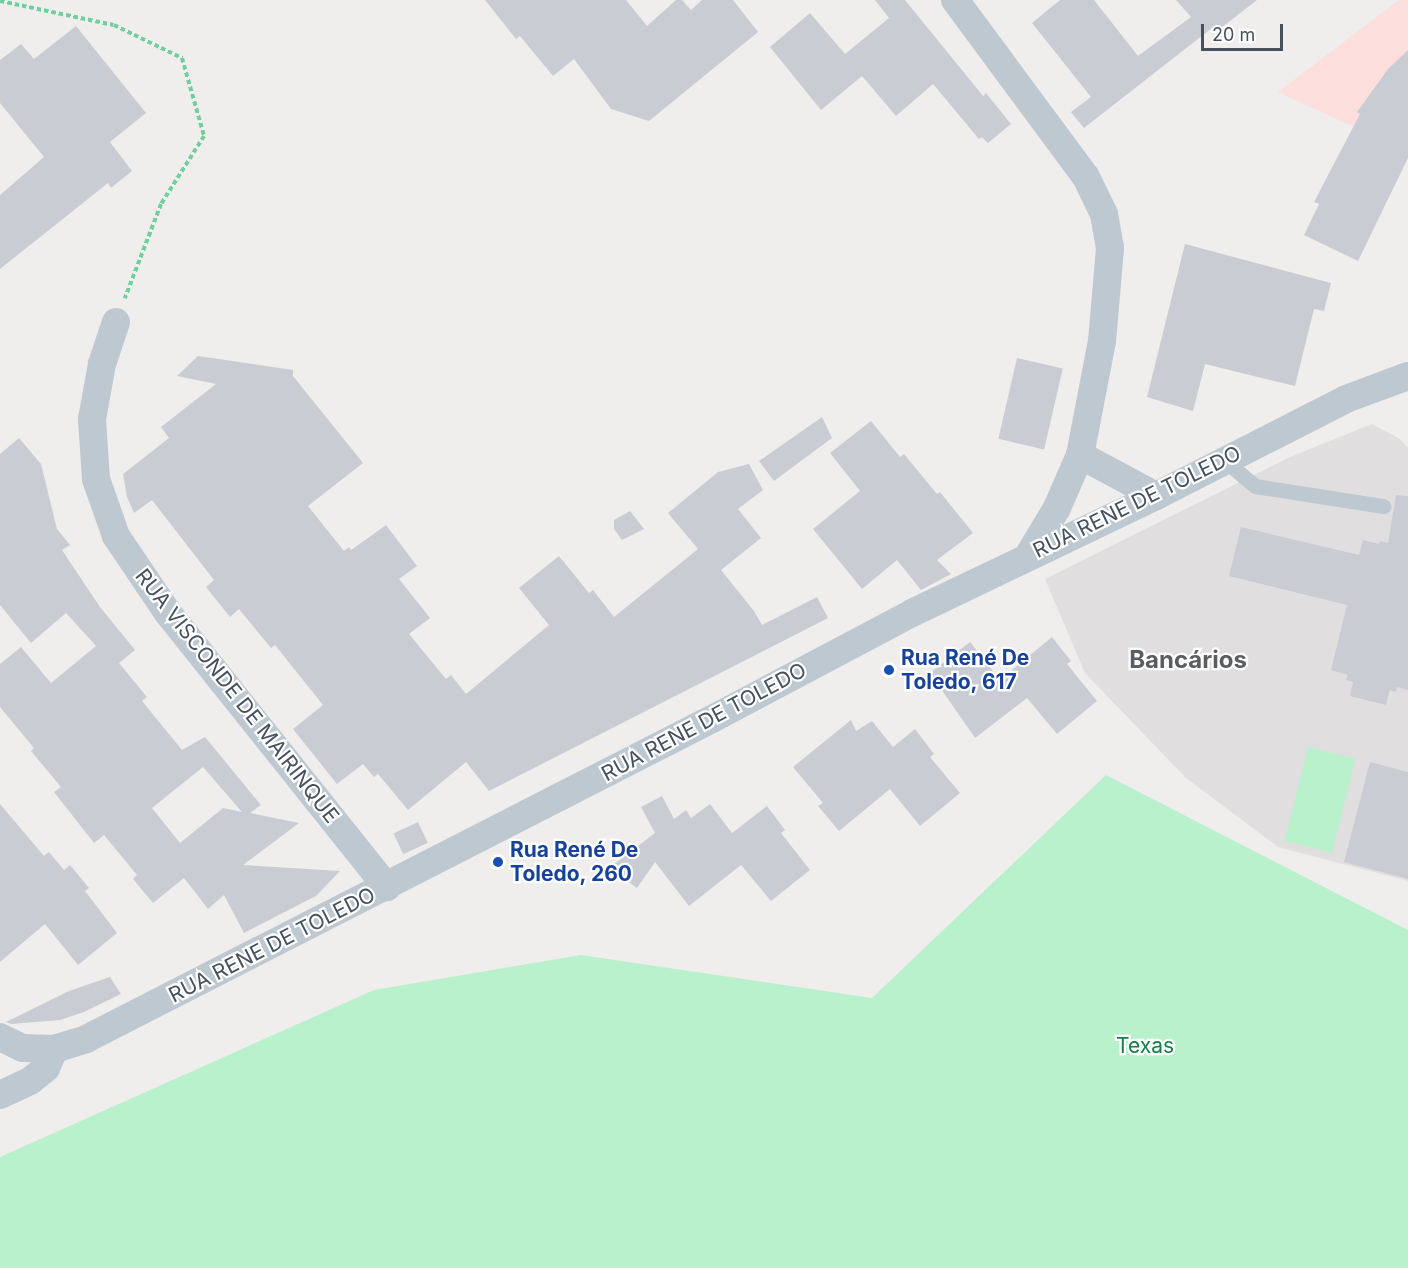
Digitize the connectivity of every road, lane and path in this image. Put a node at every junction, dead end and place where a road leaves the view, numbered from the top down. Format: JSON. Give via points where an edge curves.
{"nodes":[{"id":1,"x":955,"y":0,"type":"edge"},
{"id":2,"x":0,"y":1,"type":"edge"},
{"id":3,"x":116,"y":322,"type":"joint"},
{"id":4,"x":1408,"y":376,"type":"edge"},
{"id":5,"x":1080,"y":455,"type":"junction"},
{"id":6,"x":1224,"y":460,"type":"junction"},
{"id":7,"x":1156,"y":496,"type":"junction"},
{"id":8,"x":1383,"y":506,"type":"dead end"},
{"id":9,"x":1028,"y":556,"type":"junction"},
{"id":10,"x":387,"y":887,"type":"junction"},
{"id":11,"x":0,"y":1037,"type":"edge"},
{"id":12,"x":54,"y":1049,"type":"junction"},
{"id":13,"x":0,"y":1095,"type":"edge"}],
"edges":[{"from":1,"to":5,"type":"street","via":[[1086,177],[1104,214],[1110,280]]},
{"from":2,"to":3,"type":"path","via":[[114,25],[182,58],[204,136],[161,204]]},
{"from":3,"to":10,"type":"street","name":"RUA VISCONDE DE MAIRINQUE","via":[[102,364],[92,419],[96,479],[116,536],[168,613]]},
{"from":4,"to":6,"type":"street","name":"RUA RENE DE TOLEDO","via":[[1346,399]]},
{"from":5,"to":7,"type":"street"},
{"from":5,"to":9,"type":"street","via":[[1057,508]]},
{"from":6,"to":7,"type":"street","name":"RUA RENE DE TOLEDO"},
{"from":6,"to":8,"type":"lane","via":[[1255,486]]},
{"from":7,"to":9,"type":"street","name":"RUA RENE DE TOLEDO"},
{"from":9,"to":10,"type":"street","name":"RUA RENE DE TOLEDO"},
{"from":10,"to":12,"type":"street","name":"RUA RENE DE TOLEDO","via":[[86,1039]]},
{"from":11,"to":12,"type":"street","name":"RUA RENE DE TOLEDO","via":[[23,1048]]},
{"from":12,"to":13,"type":"street","via":[[46,1068],[30,1081]]}]}
